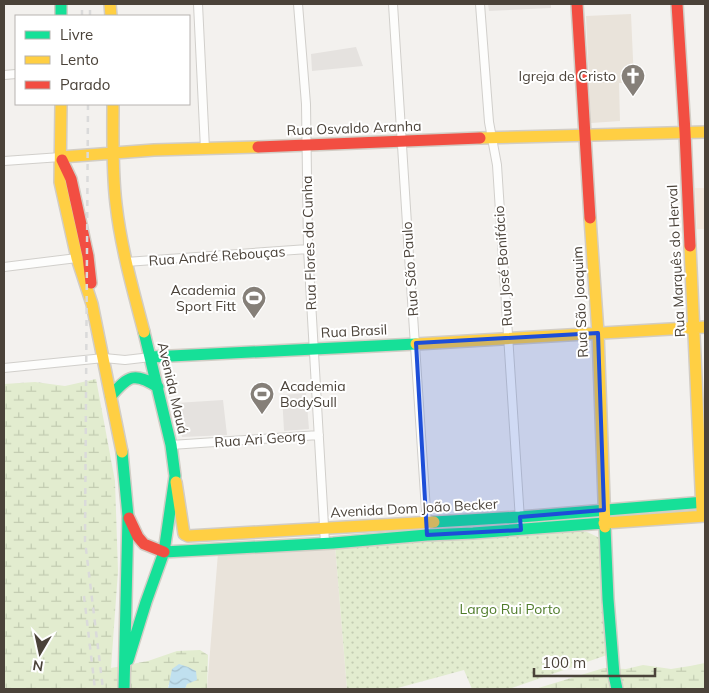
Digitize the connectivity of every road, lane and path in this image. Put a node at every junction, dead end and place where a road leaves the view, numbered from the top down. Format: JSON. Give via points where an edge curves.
{"nodes":[{"id":1,"x":198,"y":4,"type":"edge"},
{"id":2,"x":298,"y":4,"type":"edge"},
{"id":3,"x":393,"y":4,"type":"edge"},
{"id":4,"x":480,"y":4,"type":"edge"},
{"id":5,"x":577,"y":4,"type":"edge"},
{"id":6,"x":676,"y":4,"type":"edge"},
{"id":7,"x":61,"y":105,"type":"edge"},
{"id":8,"x":113,"y":105,"type":"edge"},
{"id":9,"x":685,"y":132,"type":"junction"},
{"id":10,"x":705,"y":132,"type":"edge"},
{"id":11,"x":584,"y":134,"type":"junction"},
{"id":12,"x":492,"y":137,"type":"junction"},
{"id":13,"x":401,"y":141,"type":"junction"},
{"id":14,"x":306,"y":145,"type":"junction"},
{"id":15,"x":205,"y":149,"type":"junction"},
{"id":16,"x":112,"y":154,"type":"junction"},
{"id":17,"x":61,"y":158,"type":"junction"},
{"id":18,"x":4,"y":160,"type":"edge"},
{"id":19,"x":308,"y":250,"type":"junction"},
{"id":20,"x":77,"y":258,"type":"junction"},
{"id":21,"x":126,"y":262,"type":"junction"},
{"id":22,"x":4,"y":267,"type":"edge"},
{"id":23,"x":92,"y":304,"type":"junction"},
{"id":24,"x":700,"y":327,"type":"edge"},
{"id":25,"x":598,"y":333,"type":"junction"},
{"id":26,"x":508,"y":339,"type":"junction"},
{"id":27,"x":416,"y":343,"type":"junction"},
{"id":28,"x":313,"y":349,"type":"junction"},
{"id":29,"x":150,"y":357,"type":"junction"},
{"id":30,"x":104,"y":358,"type":"junction"},
{"id":31,"x":4,"y":368,"type":"edge"},
{"id":32,"x":158,"y":387,"type":"junction"},
{"id":33,"x":111,"y":396,"type":"junction"},
{"id":34,"x":319,"y":436,"type":"junction"},
{"id":35,"x":171,"y":445,"type":"junction"},
{"id":36,"x":175,"y":476,"type":"junction"},
{"id":37,"x":703,"y":502,"type":"edge"},
{"id":38,"x":604,"y":510,"type":"junction"},
{"id":39,"x":128,"y":516,"type":"junction"},
{"id":40,"x":704,"y":516,"type":"edge"},
{"id":41,"x":520,"y":517,"type":"junction"},
{"id":42,"x":426,"y":522,"type":"junction"},
{"id":43,"x":605,"y":523,"type":"junction"},
{"id":44,"x":325,"y":528,"type":"junction"},
{"id":45,"x":521,"y":530,"type":"junction"},
{"id":46,"x":427,"y":535,"type":"junction"},
{"id":47,"x":325,"y":543,"type":"junction"},
{"id":48,"x":164,"y":552,"type":"junction"},
{"id":49,"x":124,"y":676,"type":"junction"},
{"id":50,"x":124,"y":689,"type":"edge"},
{"id":51,"x":617,"y":689,"type":"edge"}],
"edges":[{"from":1,"to":15,"type":"street"},
{"from":2,"to":14,"type":"street","name":"Rua Flores da Cunha"},
{"from":3,"to":13,"type":"street","name":"Rua São Paulo"},
{"from":4,"to":12,"type":"street","name":"Rua José Bonifácio"},
{"from":5,"to":11,"type":"main road","name":"Rua São Joaquim"},
{"from":6,"to":9,"type":"main road","name":"Rua Marquês do Herval"},
{"from":7,"to":17,"type":"main road","name":"Avenida Mauá"},
{"from":8,"to":16,"type":"main road","name":"Avenida Mauá"},
{"from":9,"to":10,"type":"main road","name":"Rua Osvaldo Aranha"},
{"from":9,"to":11,"type":"main road","name":"Rua Osvaldo Aranha"},
{"from":9,"to":24,"type":"main road","name":"Rua Marquês do Herval"},
{"from":11,"to":12,"type":"main road","name":"Rua Osvaldo Aranha"},
{"from":11,"to":25,"type":"main road","name":"Rua São Joaquim"},
{"from":12,"to":13,"type":"main road","name":"Rua Osvaldo Aranha"},
{"from":12,"to":26,"type":"street","name":"Rua José Bonifácio","via":[[497,165]]},
{"from":13,"to":14,"type":"main road","name":"Rua Osvaldo Aranha"},
{"from":13,"to":27,"type":"street","name":"Rua São Paulo"},
{"from":14,"to":15,"type":"main road","name":"Rua Osvaldo Aranha"},
{"from":14,"to":19,"type":"street","name":"Rua Flores da Cunha"},
{"from":15,"to":16,"type":"main road","name":"Rua Osvaldo Aranha"},
{"from":16,"to":17,"type":"main road","name":"Rua Osvaldo Aranha"},
{"from":16,"to":21,"type":"main road","name":"Avenida Mauá"},
{"from":17,"to":18,"type":"street","name":"Rua Osvaldo Aranha"},
{"from":17,"to":20,"type":"main road","name":"Avenida Mauá","via":[[60,182]]},
{"from":17,"to":23,"type":"main road","name":"Avenida Mauá","via":[[71,179],[88,256]]},
{"from":19,"to":21,"type":"street","name":"Rua André Rebouças"},
{"from":19,"to":28,"type":"street","name":"Rua Flores da Cunha"},
{"from":20,"to":22,"type":"street"},
{"from":20,"to":23,"type":"main road","name":"Avenida Mauá"},
{"from":21,"to":29,"type":"main road","name":"Avenida Mauá"},
{"from":23,"to":30,"type":"main road","name":"Avenida Mauá"},
{"from":24,"to":25,"type":"main road","name":"Rua Brasil"},
{"from":24,"to":37,"type":"main road","name":"Rua Marquês do Herval"},
{"from":25,"to":26,"type":"main road","name":"Rua Brasil"},
{"from":25,"to":38,"type":"main road","name":"Rua São Joaquim"},
{"from":26,"to":27,"type":"main road","name":"Rua Brasil"},
{"from":26,"to":41,"type":"street","name":"Rua José Bonifácio"},
{"from":27,"to":28,"type":"main road","name":"Rua Brasil"},
{"from":27,"to":42,"type":"street","name":"Rua São Paulo"},
{"from":28,"to":29,"type":"main road","name":"Rua Brasil"},
{"from":28,"to":34,"type":"street","name":"Rua Flores da Cunha"},
{"from":29,"to":30,"type":"street","name":"Rua Brasil"},
{"from":29,"to":32,"type":"main road","name":"Avenida Mauá"},
{"from":30,"to":31,"type":"street","name":"Rua Brasil"},
{"from":30,"to":33,"type":"main road","name":"Avenida Mauá"},
{"from":32,"to":33,"type":"main road","via":[[143,378],[131,378]]},
{"from":32,"to":35,"type":"main road","name":"Avenida Mauá"},
{"from":33,"to":39,"type":"main road","name":"Avenida Mauá","via":[[122,450]]},
{"from":34,"to":35,"type":"street","name":"Rua Ari Georg"},
{"from":34,"to":44,"type":"street","name":"Rua Flores da Cunha"},
{"from":35,"to":36,"type":"main road","name":"Avenida Mauá"},
{"from":36,"to":44,"type":"main road","name":"Avenida Dom João Becker","via":[[186,536]]},
{"from":36,"to":48,"type":"main road","name":"Avenida Mauá"},
{"from":37,"to":38,"type":"main road","name":"Avenida Dom João Becker"},
{"from":37,"to":40,"type":"main road","name":"Rua Marquês do Herval"},
{"from":38,"to":41,"type":"main road","name":"Avenida Dom João Becker"},
{"from":38,"to":43,"type":"main road","name":"Rua São Joaquim"},
{"from":39,"to":48,"type":"main road","via":[[144,544]]},
{"from":39,"to":49,"type":"main road","name":"Avenida Mauá"},
{"from":40,"to":43,"type":"main road","name":"Avenida Dom João Becker"},
{"from":41,"to":42,"type":"main road","name":"Avenida Dom João Becker"},
{"from":41,"to":45,"type":"street","name":"Rua José Bonifácio"},
{"from":42,"to":44,"type":"main road","name":"Avenida Dom João Becker"},
{"from":42,"to":46,"type":"street","name":"Rua São Paulo"},
{"from":43,"to":45,"type":"main road","name":"Avenida Dom João Becker"},
{"from":43,"to":51,"type":"main road","name":"Rua São Joaquim","via":[[608,600]]},
{"from":44,"to":47,"type":"street","name":"Rua Flores da Cunha"},
{"from":45,"to":46,"type":"main road","name":"Avenida Dom João Becker"},
{"from":46,"to":47,"type":"main road","name":"Avenida Dom João Becker"},
{"from":47,"to":48,"type":"main road","name":"Avenida Dom João Becker"},
{"from":48,"to":49,"type":"main road","name":"Avenida Mauá"},
{"from":49,"to":50,"type":"main road","name":"Avenida Mauá"}]}
